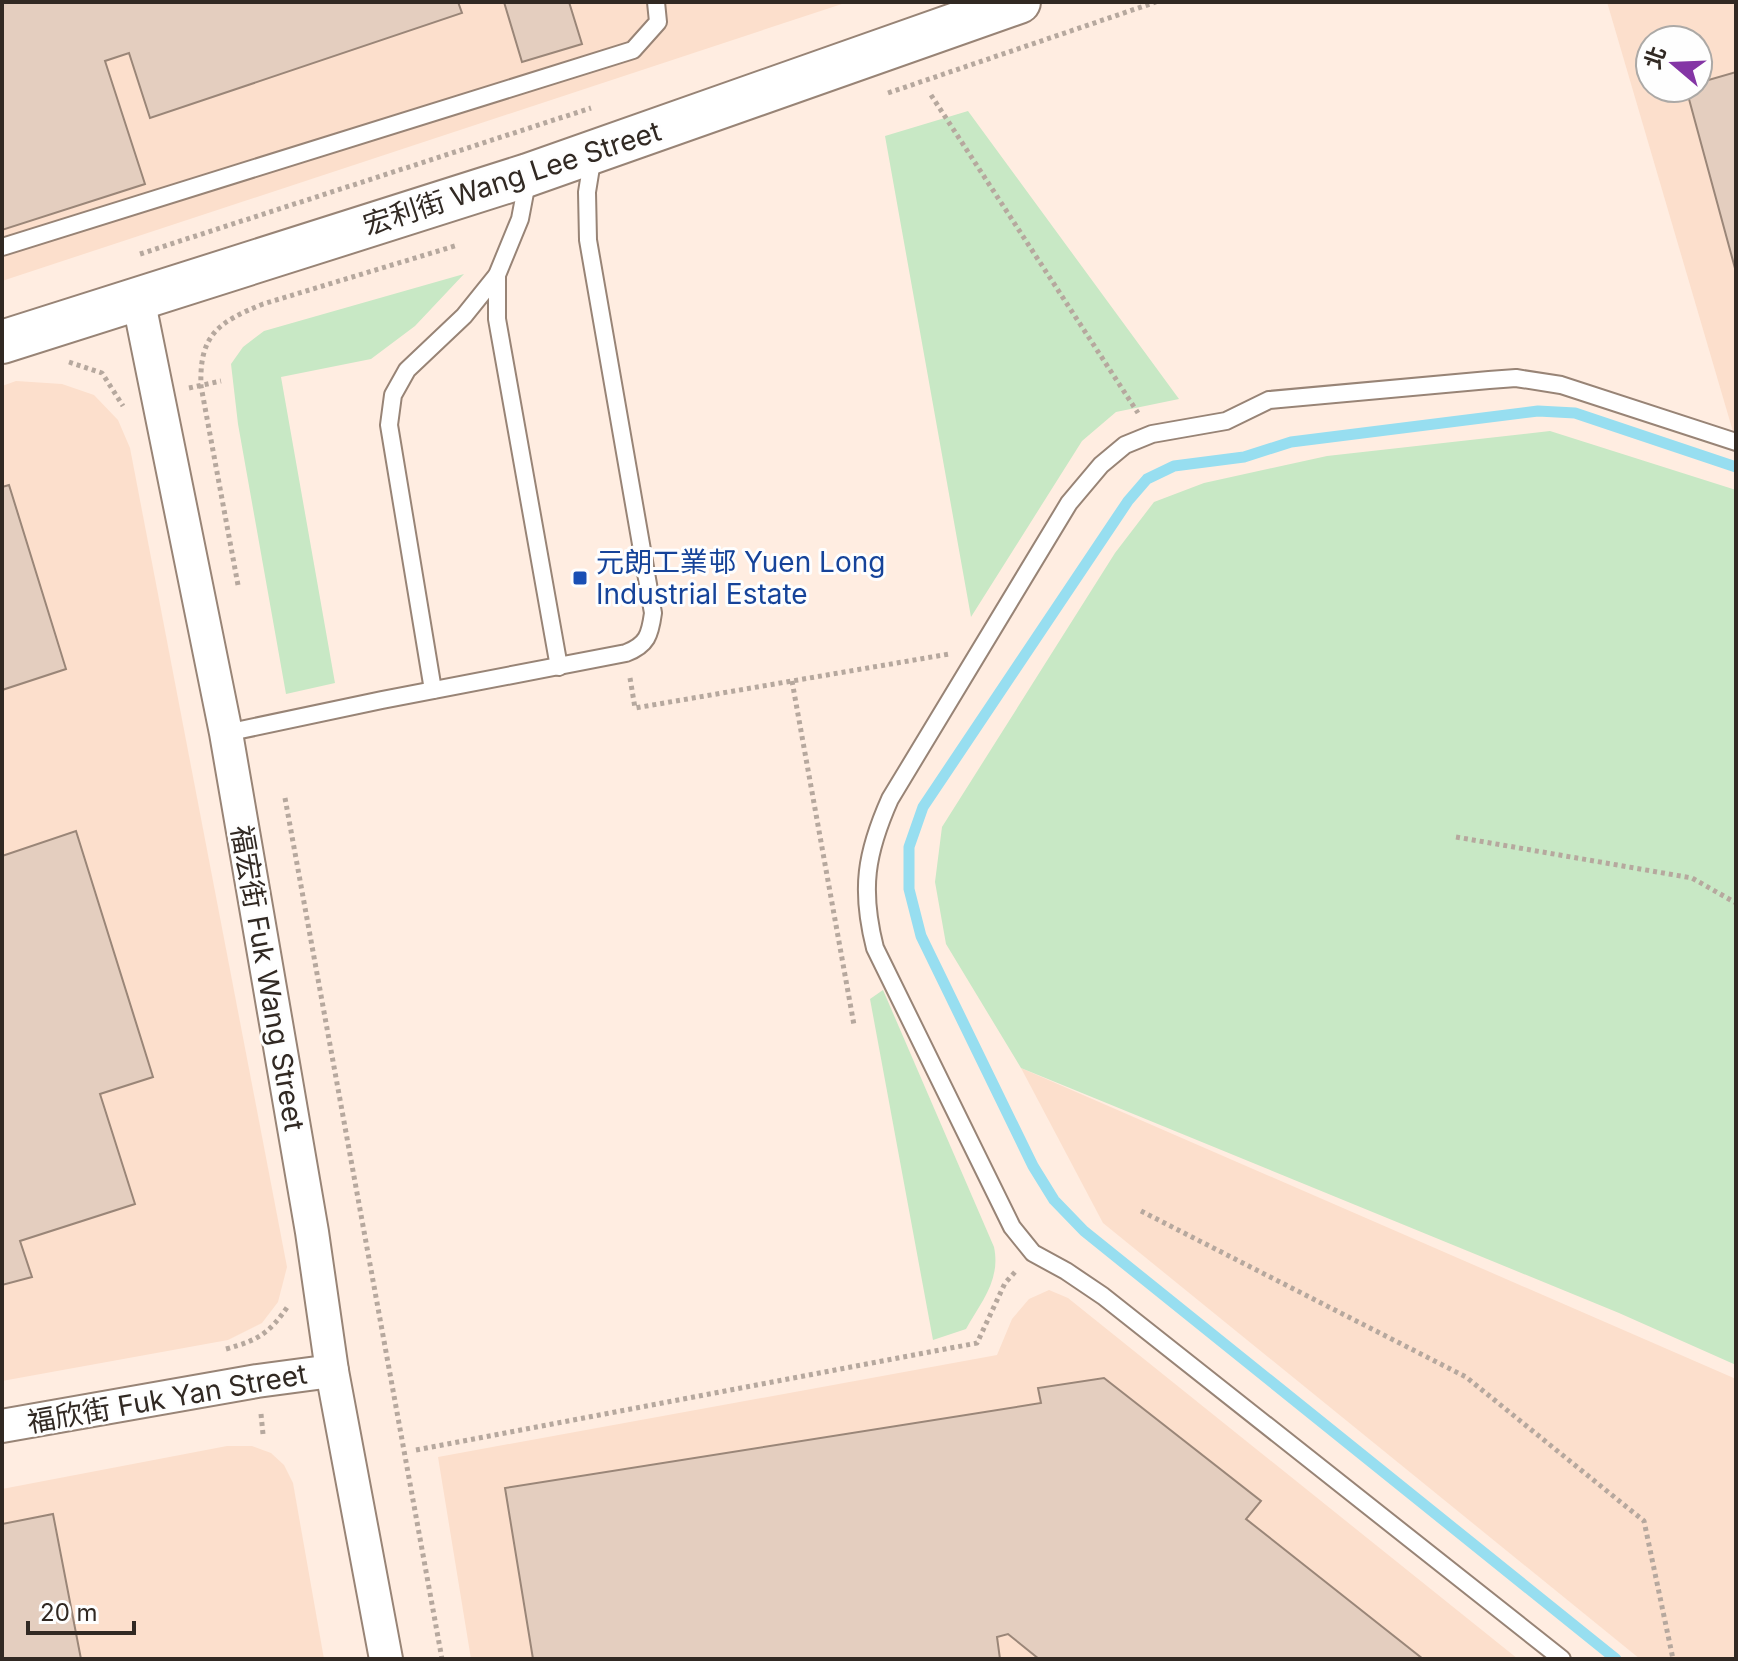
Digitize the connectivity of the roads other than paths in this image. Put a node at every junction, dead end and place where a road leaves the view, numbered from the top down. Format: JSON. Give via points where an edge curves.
{"nodes":[{"id":1,"x":656,"y":2,"type":"edge"},
{"id":2,"x":1019,"y":2,"type":"edge"},
{"id":3,"x":593,"y":153,"type":"junction"},
{"id":4,"x":528,"y":175,"type":"junction"},
{"id":5,"x":2,"y":247,"type":"edge"},
{"id":6,"x":497,"y":275,"type":"junction"},
{"id":7,"x":138,"y":298,"type":"junction"},
{"id":8,"x":2,"y":342,"type":"edge"},
{"id":9,"x":1736,"y":442,"type":"edge"},
{"id":10,"x":559,"y":667,"type":"junction"},
{"id":11,"x":433,"y":690,"type":"junction"},
{"id":12,"x":226,"y":733,"type":"junction"},
{"id":13,"x":332,"y":1371,"type":"junction"},
{"id":14,"x":2,"y":1426,"type":"edge"},
{"id":15,"x":386,"y":1659,"type":"edge"},
{"id":16,"x":1562,"y":1659,"type":"edge"}],
"edges":[{"from":1,"to":5,"type":"lane","via":[[658,22],[633,50]]},
{"from":2,"to":3,"type":"street","name":"宏利街 Wang Lee Street"},
{"from":3,"to":4,"type":"street","name":"宏利街 Wang Lee Street"},
{"from":3,"to":10,"type":"lane","via":[[588,240],[653,613],[651,633],[642,647]]},
{"from":4,"to":6,"type":"lane","via":[[520,219]]},
{"from":4,"to":7,"type":"street","name":"宏利街 Wang Lee Street"},
{"from":6,"to":10,"type":"lane","via":[[497,319]]},
{"from":6,"to":11,"type":"lane","via":[[464,316],[407,370],[393,395],[389,425]]},
{"from":7,"to":8,"type":"street","name":"宏利街 Wang Lee Street"},
{"from":7,"to":12,"type":"street","name":"福宏街 Fuk Wang Street"},
{"from":9,"to":16,"type":"lane","via":[[1561,385],[1516,378],[1269,400],[1226,421],[1152,434],[1125,445],[1069,503],[890,799],[865,884],[875,948],[1012,1227],[1033,1253],[1103,1296]]},
{"from":10,"to":11,"type":"lane"},
{"from":11,"to":12,"type":"lane"},
{"from":12,"to":13,"type":"street","name":"福宏街 Fuk Wang Street"},
{"from":13,"to":14,"type":"street","name":"福欣街 Fuk Yan Street"},
{"from":13,"to":15,"type":"street","name":"福宏街 Fuk Wang Street"}]}
